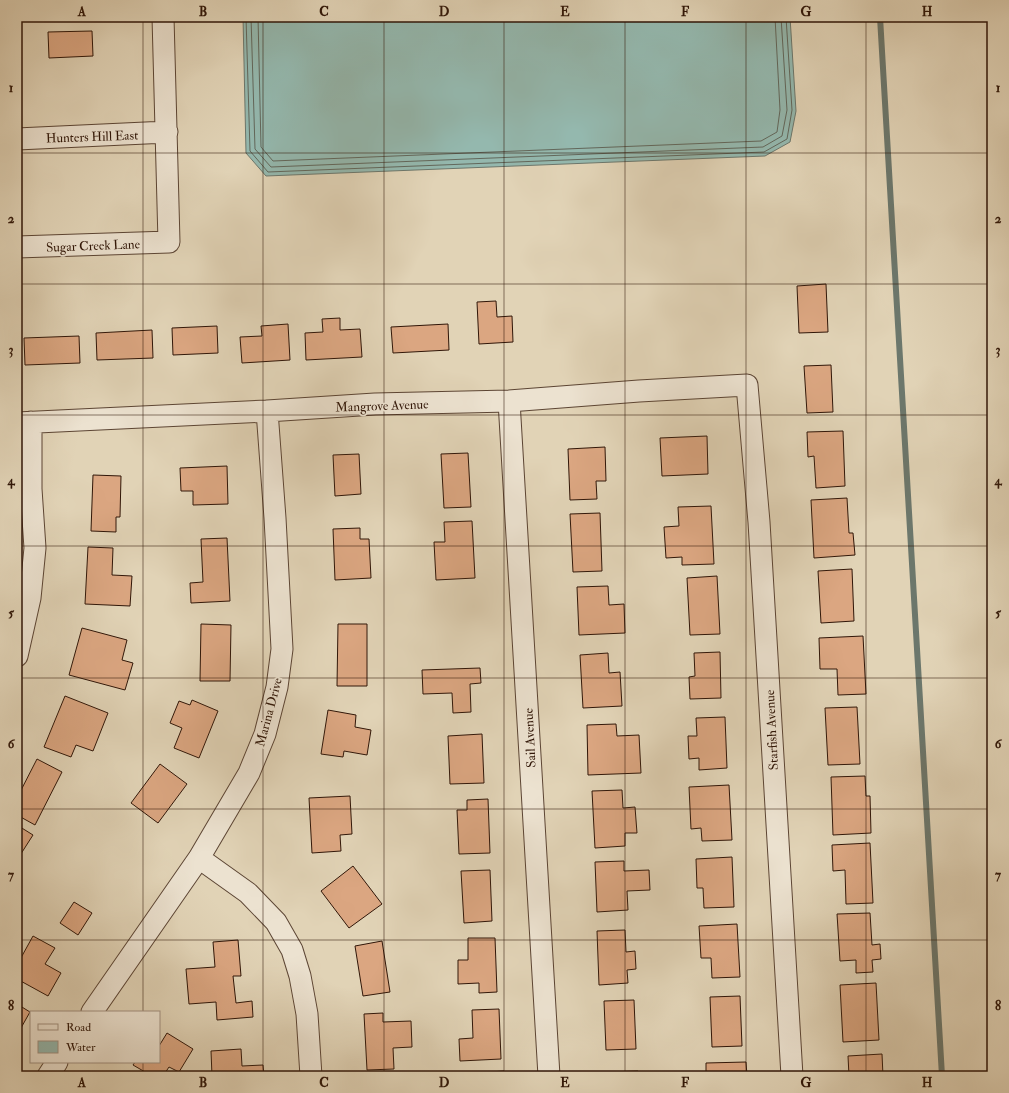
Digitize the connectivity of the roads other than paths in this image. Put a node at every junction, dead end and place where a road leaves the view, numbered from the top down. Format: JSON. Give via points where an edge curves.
{"nodes":[{"id":1,"x":163,"y":17,"type":"edge"},
{"id":2,"x":166,"y":132,"type":"junction"},
{"id":3,"x":17,"y":139,"type":"edge"},
{"id":4,"x":17,"y":247,"type":"edge"},
{"id":5,"x":747,"y":385,"type":"joint"},
{"id":6,"x":509,"y":401,"type":"junction"},
{"id":7,"x":267,"y":411,"type":"junction"},
{"id":8,"x":24,"y":422,"type":"edge"},
{"id":9,"x":17,"y":656,"type":"edge"},
{"id":10,"x":199,"y":858,"type":"junction"},
{"id":11,"x":93,"y":1011,"type":"edge"},
{"id":12,"x":56,"y":1063,"type":"edge"},
{"id":13,"x":48,"y":1076,"type":"edge"},
{"id":14,"x":311,"y":1076,"type":"edge"},
{"id":15,"x":549,"y":1076,"type":"edge"},
{"id":16,"x":792,"y":1076,"type":"edge"}],
"edges":[{"from":1,"to":2,"type":"street"},
{"from":2,"to":3,"type":"street","name":"Hunters Hill East"},
{"from":2,"to":4,"type":"street","name":"Sugar Creek Lane","via":[[170,242]]},
{"from":5,"to":6,"type":"street","name":"Mangrove Avenue"},
{"from":5,"to":16,"type":"street","name":"Starfish Avenue","via":[[759,522]]},
{"from":6,"to":7,"type":"street","name":"Mangrove Avenue","via":[[375,404]]},
{"from":6,"to":15,"type":"street","name":"Sail Avenue"},
{"from":7,"to":8,"type":"street","name":"Mangrove Avenue"},
{"from":7,"to":10,"type":"street","name":"Marina Drive","via":[[282,649],[277,687],[265,734],[249,773]]},
{"from":8,"to":9,"type":"street","via":[[35,548],[30,598]]},
{"from":10,"to":11,"type":"street","name":"Marina Drive"},
{"from":10,"to":14,"type":"street","via":[[248,893],[276,922],[292,950],[308,1014]]},
{"from":12,"to":13,"type":"street"}]}
